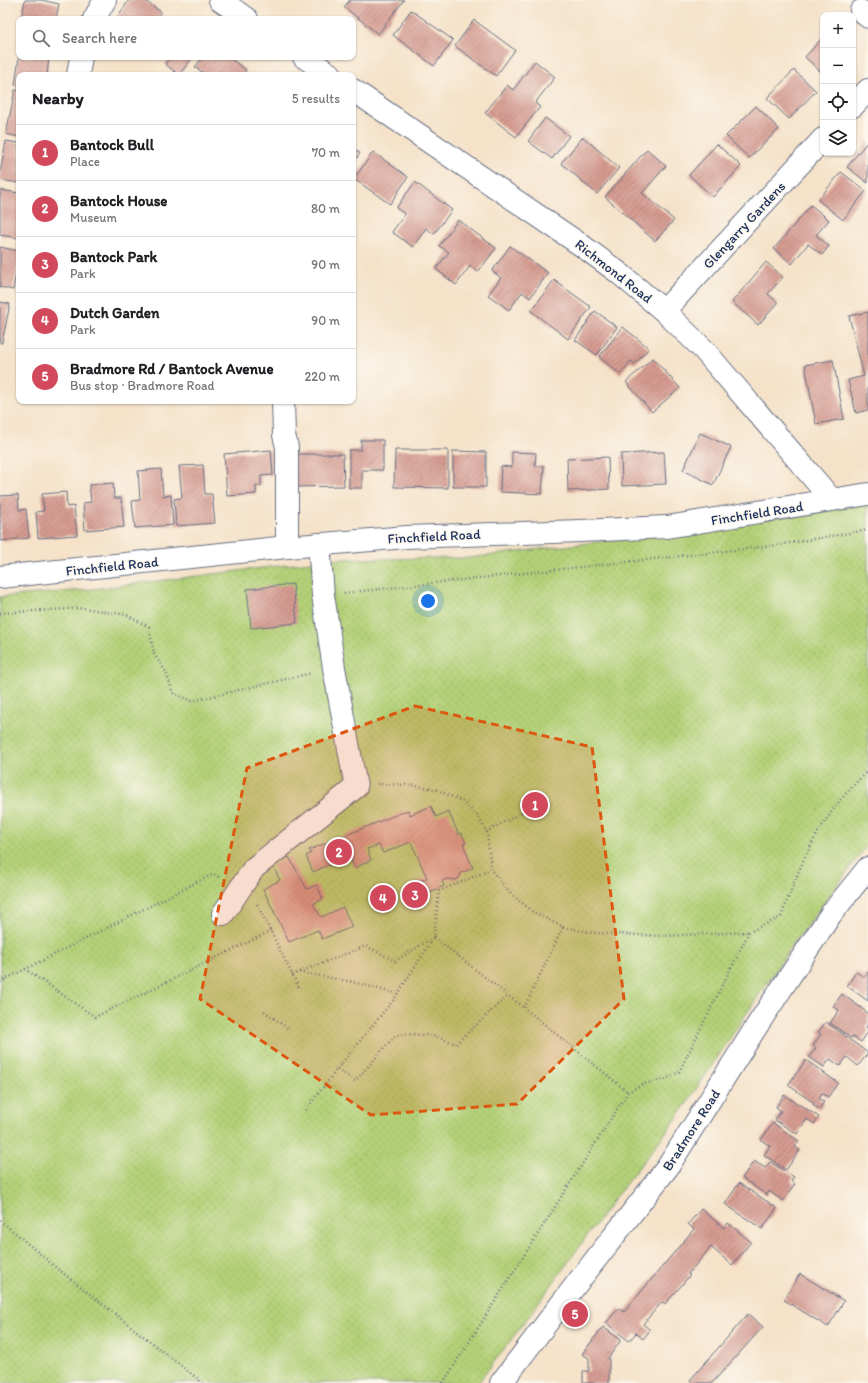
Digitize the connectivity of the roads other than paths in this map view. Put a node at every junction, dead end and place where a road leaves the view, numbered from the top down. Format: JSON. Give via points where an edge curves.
{"nodes":[{"id":1,"x":105,"y":0,"type":"edge"},
{"id":2,"x":220,"y":0,"type":"edge"},
{"id":3,"x":96,"y":16,"type":"edge"},
{"id":4,"x":243,"y":16,"type":"edge"},
{"id":5,"x":81,"y":60,"type":"edge"},
{"id":6,"x":308,"y":60,"type":"edge"},
{"id":7,"x":79,"y":72,"type":"edge"},
{"id":8,"x":326,"y":72,"type":"edge"},
{"id":9,"x":868,"y":90,"type":"edge"},
{"id":10,"x":356,"y":92,"type":"edge"},
{"id":11,"x":856,"y":103,"type":"edge"},
{"id":12,"x":820,"y":142,"type":"edge"},
{"id":13,"x":664,"y":311,"type":"junction"},
{"id":14,"x":283,"y":404,"type":"edge"},
{"id":15,"x":868,"y":494,"type":"edge"},
{"id":16,"x":832,"y":500,"type":"junction"},
{"id":17,"x":319,"y":544,"type":"junction"},
{"id":18,"x":287,"y":547,"type":"junction"},
{"id":19,"x":0,"y":577,"type":"edge"},
{"id":20,"x":868,"y":868,"type":"edge"},
{"id":21,"x":223,"y":914,"type":"dead end"},
{"id":22,"x":501,"y":1383,"type":"edge"}],
"edges":[{"from":1,"to":3,"type":"street"},
{"from":2,"to":4,"type":"street"},
{"from":5,"to":7,"type":"street"},
{"from":6,"to":8,"type":"street"},
{"from":9,"to":11,"type":"street"},
{"from":10,"to":13,"type":"street","name":"Richmond Road","via":[[581,245]]},
{"from":12,"to":13,"type":"street","name":"Glengarry Gardens"},
{"from":13,"to":16,"type":"street","name":"Richmond Road","via":[[704,350]]},
{"from":14,"to":18,"type":"street","via":[[287,447]]},
{"from":15,"to":16,"type":"street","name":"Finchfield Road"},
{"from":16,"to":17,"type":"street","name":"Finchfield Road","via":[[666,527],[414,537]]},
{"from":17,"to":18,"type":"street","name":"Finchfield Road"},
{"from":17,"to":21,"type":"street","via":[[323,595],[334,668],[356,787],[254,868]]},
{"from":18,"to":19,"type":"street","name":"Finchfield Road"},
{"from":20,"to":22,"type":"street","name":"Bradmore Road","via":[[831,914],[667,1168]]}]}
